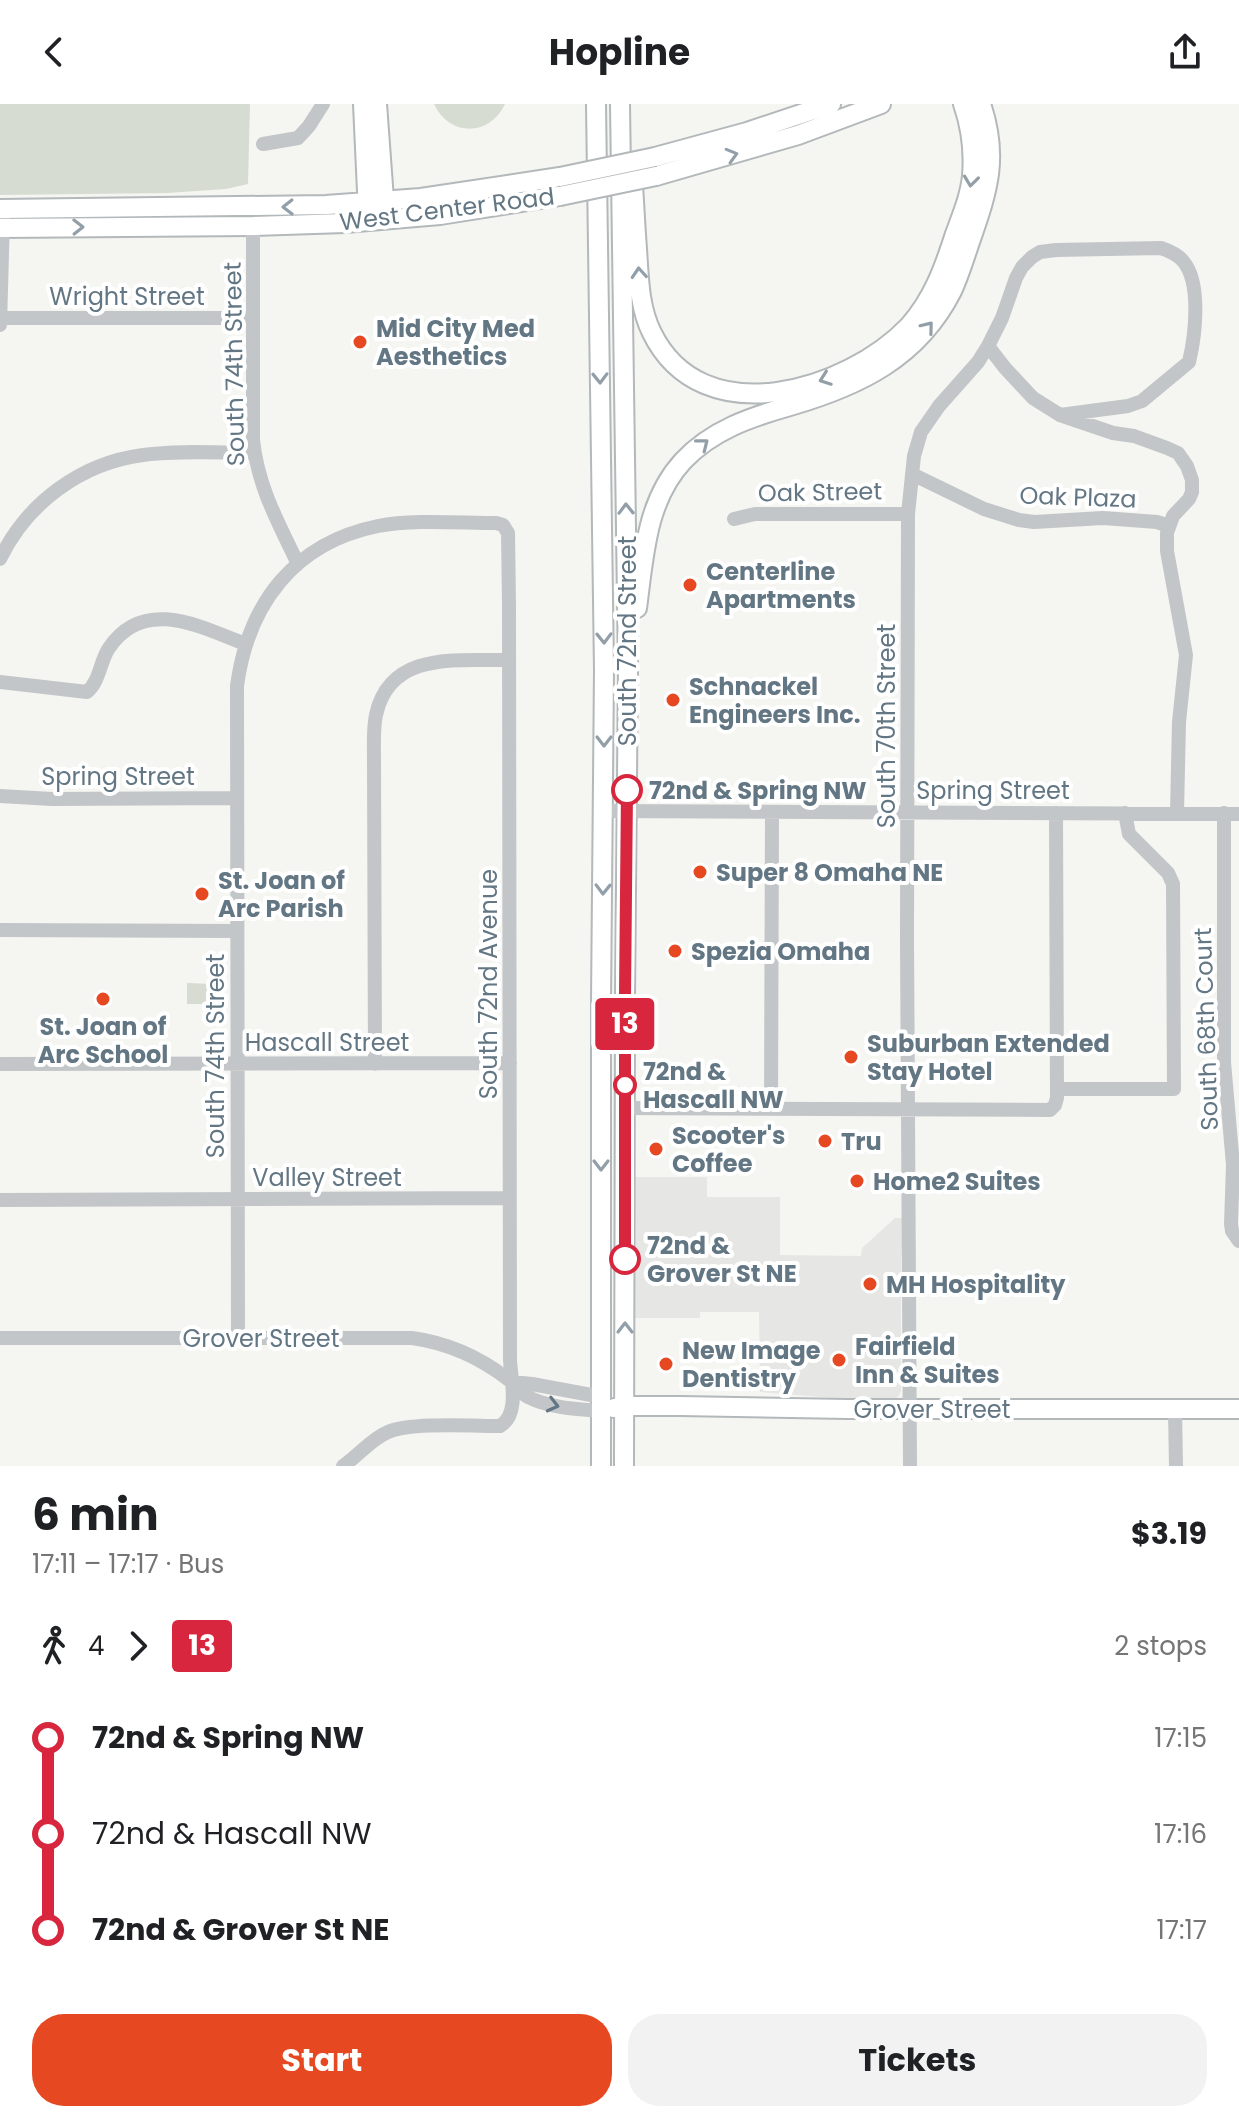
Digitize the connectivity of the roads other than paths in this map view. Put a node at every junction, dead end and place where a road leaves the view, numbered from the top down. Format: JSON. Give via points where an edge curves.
{"nodes":[{"id":1,"x":323,"y":104,"type":"edge"},
{"id":2,"x":363,"y":104,"type":"edge"},
{"id":3,"x":377,"y":104,"type":"edge"},
{"id":4,"x":583,"y":104,"type":"edge"},
{"id":5,"x":596,"y":104,"type":"edge"},
{"id":6,"x":620,"y":104,"type":"edge"},
{"id":7,"x":627,"y":104,"type":"edge"},
{"id":8,"x":831,"y":104,"type":"edge"},
{"id":9,"x":881,"y":104,"type":"edge"},
{"id":10,"x":963,"y":104,"type":"edge"},
{"id":11,"x":981,"y":104,"type":"edge"},
{"id":12,"x":263,"y":144,"type":"dead end"},
{"id":13,"x":656,"y":166,"type":"junction"},
{"id":14,"x":376,"y":211,"type":"junction"},
{"id":15,"x":1,"y":219,"type":"edge"},
{"id":16,"x":253,"y":226,"type":"junction"},
{"id":17,"x":599,"y":312,"type":"junction"},
{"id":18,"x":0,"y":318,"type":"edge"},
{"id":19,"x":253,"y":318,"type":"junction"},
{"id":20,"x":0,"y":327,"type":"edge"},
{"id":21,"x":988,"y":346,"type":"junction"},
{"id":22,"x":1060,"y":415,"type":"junction"},
{"id":23,"x":254,"y":453,"type":"junction"},
{"id":24,"x":912,"y":474,"type":"junction"},
{"id":25,"x":908,"y":514,"type":"junction"},
{"id":26,"x":734,"y":519,"type":"dead end"},
{"id":27,"x":1169,"y":526,"type":"junction"},
{"id":28,"x":0,"y":559,"type":"edge"},
{"id":29,"x":298,"y":564,"type":"junction"},
{"id":30,"x":245,"y":644,"type":"junction"},
{"id":31,"x":509,"y":660,"type":"junction"},
{"id":32,"x":628,"y":670,"type":"junction"},
{"id":33,"x":0,"y":682,"type":"edge"},
{"id":34,"x":0,"y":796,"type":"edge"},
{"id":35,"x":237,"y":798,"type":"junction"},
{"id":36,"x":604,"y":811,"type":"junction"},
{"id":37,"x":627,"y":811,"type":"junction"},
{"id":38,"x":772,"y":812,"type":"junction"},
{"id":39,"x":908,"y":812,"type":"junction"},
{"id":40,"x":1056,"y":813,"type":"junction"},
{"id":41,"x":1125,"y":813,"type":"junction"},
{"id":42,"x":1177,"y":813,"type":"junction"},
{"id":43,"x":1231,"y":814,"type":"edge"},
{"id":44,"x":0,"y":930,"type":"edge"},
{"id":45,"x":237,"y":931,"type":"junction"},
{"id":46,"x":510,"y":1063,"type":"junction"},
{"id":47,"x":0,"y":1064,"type":"edge"},
{"id":48,"x":237,"y":1064,"type":"junction"},
{"id":49,"x":375,"y":1064,"type":"junction"},
{"id":50,"x":601,"y":1088,"type":"junction"},
{"id":51,"x":1057,"y":1089,"type":"junction"},
{"id":52,"x":625,"y":1108,"type":"junction"},
{"id":53,"x":771,"y":1109,"type":"junction"},
{"id":54,"x":909,"y":1110,"type":"junction"},
{"id":55,"x":510,"y":1198,"type":"junction"},
{"id":56,"x":238,"y":1199,"type":"junction"},
{"id":57,"x":0,"y":1200,"type":"edge"},
{"id":58,"x":1239,"y":1241,"type":"edge"},
{"id":59,"x":0,"y":1338,"type":"edge"},
{"id":60,"x":238,"y":1338,"type":"junction"},
{"id":61,"x":512,"y":1382,"type":"junction"},
{"id":62,"x":602,"y":1404,"type":"junction"},
{"id":63,"x":625,"y":1406,"type":"junction"},
{"id":64,"x":909,"y":1409,"type":"junction"},
{"id":65,"x":1239,"y":1409,"type":"edge"},
{"id":66,"x":1175,"y":1410,"type":"junction"},
{"id":67,"x":343,"y":1466,"type":"edge"},
{"id":68,"x":601,"y":1466,"type":"edge"},
{"id":69,"x":624,"y":1466,"type":"edge"},
{"id":70,"x":910,"y":1466,"type":"edge"},
{"id":71,"x":1176,"y":1466,"type":"edge"}],
"edges":[{"from":1,"to":12,"type":"street","via":[[298,138]]},
{"from":2,"to":14,"type":"main road"},
{"from":3,"to":14,"type":"main road"},
{"from":4,"to":17,"type":"main road"},
{"from":5,"to":17,"type":"main road","name":"South 72nd Street"},
{"from":32,"to":6,"type":"main road","name":"South 72nd Street","one_way":true},
{"from":10,"to":7,"type":"main road","one_way":true,"via":[[972,148],[970,190],[941,276],[923,307],[896,338],[856,366],[811,384],[755,394],[733,393],[693,378],[666,354],[649,326],[639,286]]},
{"from":8,"to":13,"type":"main road","name":"West Center Road"},
{"from":13,"to":9,"type":"main road","name":"West Center Road","one_way":true,"via":[[798,135]]},
{"from":32,"to":11,"type":"main road","one_way":true,"via":[[650,519],[684,460],[738,423],[871,376],[910,347],[940,312],[988,189],[990,146]]},
{"from":13,"to":14,"type":"main road","name":"West Center Road","bridge":true,"via":[[560,177]]},
{"from":13,"to":14,"type":"main road","name":"West Center Road","bridge":true,"via":[[560,196],[440,215]]},
{"from":14,"to":15,"type":"main road","name":"West Center Road","one_way":true,"via":[[256,207]]},
{"from":14,"to":16,"type":"main road","name":"West Center Road"},
{"from":15,"to":16,"type":"main road","name":"West Center Road","one_way":true},
{"from":15,"to":18,"type":"street"},
{"from":16,"to":19,"type":"street","name":"South 74th Street"},
{"from":17,"to":36,"type":"main road","name":"South 72nd Street","one_way":true},
{"from":18,"to":19,"type":"street","name":"Wright Street"},
{"from":18,"to":20,"type":"street"},
{"from":19,"to":23,"type":"street","name":"South 74th Street"},
{"from":21,"to":22,"type":"street","via":[[1033,398]]},
{"from":21,"to":22,"type":"street","via":[[1016,278],[1040,252],[1161,248],[1182,260],[1193,282],[1189,362],[1142,401]]},
{"from":21,"to":24,"type":"street","via":[[927,421],[915,448]]},
{"from":22,"to":27,"type":"street","via":[[1174,451],[1193,483],[1189,499]]},
{"from":23,"to":28,"type":"street","via":[[146,454],[89,471],[33,510]]},
{"from":23,"to":29,"type":"street","name":"South 74th Street","via":[[261,484]]},
{"from":24,"to":25,"type":"street","name":"South 70th Street"},
{"from":24,"to":27,"type":"street","name":"Oak Plaza","via":[[1019,520],[1103,518]]},
{"from":25,"to":26,"type":"street","name":"Oak Street","via":[[755,514]]},
{"from":25,"to":39,"type":"street","name":"South 70th Street"},
{"from":27,"to":42,"type":"street","via":[[1167,551],[1186,655]]},
{"from":29,"to":30,"type":"street","name":"South 74th Street","via":[[266,599]]},
{"from":29,"to":31,"type":"street","name":"South 72nd Avenue","via":[[332,542],[378,526],[496,523],[507,528]]},
{"from":30,"to":33,"type":"street","via":[[162,618],[119,636],[87,692]]},
{"from":30,"to":35,"type":"street","name":"South 74th Street","via":[[237,686]]},
{"from":31,"to":46,"type":"street","name":"South 72nd Avenue"},
{"from":31,"to":49,"type":"street","via":[[424,663],[391,684],[381,700],[375,722]]},
{"from":32,"to":37,"type":"main road","name":"South 72nd Street"},
{"from":34,"to":35,"type":"street","name":"Spring Street"},
{"from":35,"to":45,"type":"street","name":"South 74th Street"},
{"from":36,"to":37,"type":"street","name":"Spring Street"},
{"from":36,"to":50,"type":"main road","name":"South 72nd Street","one_way":true},
{"from":37,"to":38,"type":"street","name":"Spring Street"},
{"from":37,"to":52,"type":"main road","name":"South 72nd Street"},
{"from":38,"to":39,"type":"street","name":"Spring Street"},
{"from":38,"to":53,"type":"street"},
{"from":39,"to":40,"type":"street","name":"Spring Street"},
{"from":39,"to":54,"type":"street","name":"South 70th Street"},
{"from":40,"to":41,"type":"street","name":"Spring Street"},
{"from":40,"to":51,"type":"street"},
{"from":41,"to":42,"type":"street","name":"Spring Street"},
{"from":41,"to":51,"type":"street","via":[[1131,838],[1172,880],[1174,1089]]},
{"from":42,"to":43,"type":"street","name":"Spring Street"},
{"from":43,"to":58,"type":"street","name":"South 68th Court","via":[[1224,1070],[1233,1165],[1231,1224]]},
{"from":44,"to":45,"type":"street"},
{"from":45,"to":48,"type":"street","name":"South 74th Street"},
{"from":46,"to":49,"type":"street","name":"Hascall Street"},
{"from":46,"to":55,"type":"street","name":"South 72nd Avenue"},
{"from":47,"to":48,"type":"street","name":"Hascall Street"},
{"from":48,"to":49,"type":"street","name":"Hascall Street"},
{"from":48,"to":56,"type":"street","name":"South 74th Street"},
{"from":50,"to":52,"type":"main road"},
{"from":50,"to":62,"type":"main road","name":"South 72nd Street","one_way":true},
{"from":51,"to":54,"type":"street","via":[[1057,1102],[1050,1110]]},
{"from":52,"to":53,"type":"street"},
{"from":63,"to":52,"type":"main road","name":"South 72nd Street","one_way":true},
{"from":53,"to":54,"type":"street"},
{"from":54,"to":64,"type":"street","name":"South 70th Street"},
{"from":55,"to":56,"type":"street","name":"Valley Street"},
{"from":55,"to":61,"type":"street","name":"South 72nd Avenue"},
{"from":56,"to":57,"type":"street","name":"Valley Street"},
{"from":56,"to":60,"type":"street","name":"South 74th Street"},
{"from":59,"to":60,"type":"street","name":"Grover Street"},
{"from":60,"to":61,"type":"street","name":"Grover Street","via":[[426,1340],[475,1357]]},
{"from":61,"to":62,"type":"street","name":"Grover Street"},
{"from":61,"to":67,"type":"street","name":"South 72nd Avenue","via":[[509,1421],[500,1426],[397,1429]]},
{"from":62,"to":63,"type":"main road","name":"Grover Street"},
{"from":62,"to":68,"type":"main road","name":"South 72nd Street"},
{"from":63,"to":64,"type":"main road","name":"Grover Street"},
{"from":63,"to":69,"type":"main road","name":"South 72nd Street"},
{"from":64,"to":66,"type":"main road","name":"Grover Street"},
{"from":64,"to":70,"type":"street","name":"South 70th Street"},
{"from":65,"to":66,"type":"main road","name":"Grover Street"},
{"from":66,"to":71,"type":"street"}]}
